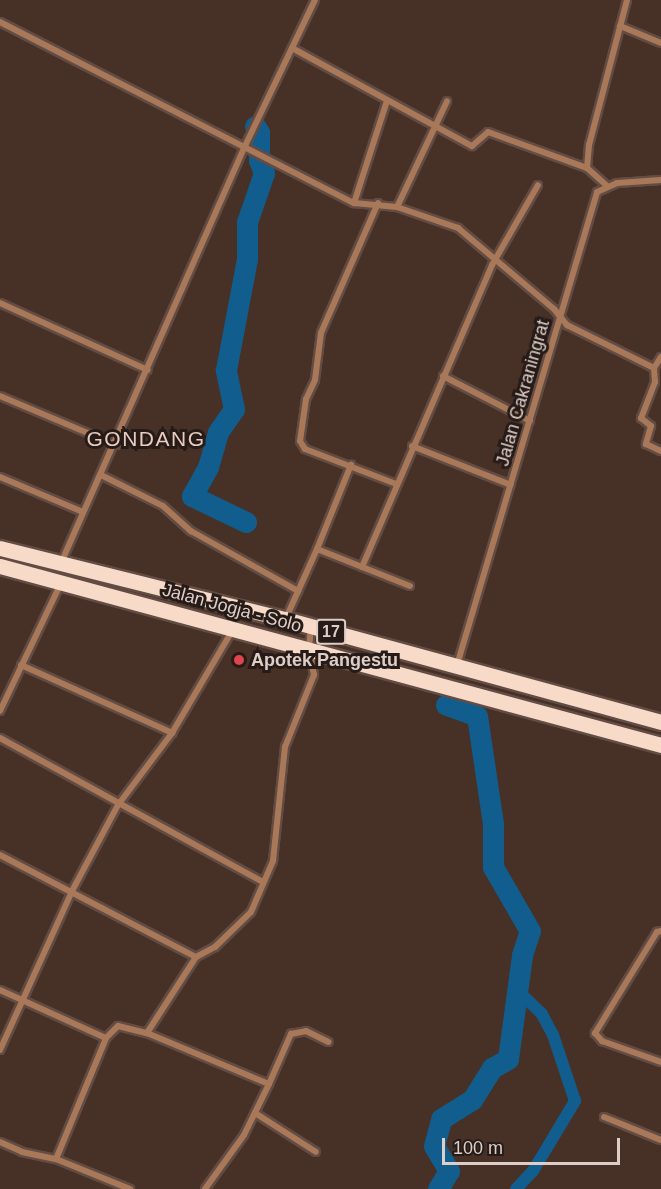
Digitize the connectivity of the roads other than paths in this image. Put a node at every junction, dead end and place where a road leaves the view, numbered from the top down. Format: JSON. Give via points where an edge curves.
{"nodes":[{"id":1,"x":315,"y":0,"type":"edge"},
{"id":2,"x":627,"y":0,"type":"edge"},
{"id":3,"x":0,"y":22,"type":"edge"},
{"id":4,"x":620,"y":26,"type":"junction"},
{"id":5,"x":661,"y":43,"type":"edge"},
{"id":6,"x":292,"y":48,"type":"junction"},
{"id":7,"x":447,"y":100,"type":"dead end"},
{"id":8,"x":387,"y":101,"type":"junction"},
{"id":9,"x":435,"y":125,"type":"junction"},
{"id":10,"x":244,"y":148,"type":"junction"},
{"id":11,"x":587,"y":168,"type":"junction"},
{"id":12,"x":661,"y":180,"type":"edge"},
{"id":13,"x":538,"y":185,"type":"dead end"},
{"id":14,"x":606,"y":185,"type":"junction"},
{"id":15,"x":354,"y":203,"type":"junction"},
{"id":16,"x":378,"y":203,"type":"junction"},
{"id":17,"x":397,"y":207,"type":"junction"},
{"id":18,"x":495,"y":260,"type":"junction"},
{"id":19,"x":0,"y":303,"type":"edge"},
{"id":20,"x":561,"y":317,"type":"junction"},
{"id":21,"x":661,"y":357,"type":"edge"},
{"id":22,"x":654,"y":368,"type":"junction"},
{"id":23,"x":148,"y":370,"type":"junction"},
{"id":24,"x":443,"y":376,"type":"junction"},
{"id":25,"x":0,"y":396,"type":"edge"},
{"id":26,"x":530,"y":421,"type":"junction"},
{"id":27,"x":116,"y":446,"type":"junction"},
{"id":28,"x":412,"y":446,"type":"junction"},
{"id":29,"x":661,"y":451,"type":"edge"},
{"id":30,"x":351,"y":465,"type":"junction"},
{"id":31,"x":101,"y":475,"type":"junction"},
{"id":32,"x":0,"y":477,"type":"edge"},
{"id":33,"x":396,"y":484,"type":"junction"},
{"id":34,"x":511,"y":485,"type":"junction"},
{"id":35,"x":83,"y":512,"type":"junction"},
{"id":36,"x":0,"y":548,"type":"edge"},
{"id":37,"x":317,"y":549,"type":"junction"},
{"id":38,"x":60,"y":565,"type":"junction"},
{"id":39,"x":0,"y":566,"type":"edge"},
{"id":40,"x":362,"y":567,"type":"junction"},
{"id":41,"x":61,"y":582,"type":"junction"},
{"id":42,"x":410,"y":586,"type":"dead end"},
{"id":43,"x":298,"y":591,"type":"junction"},
{"id":44,"x":285,"y":619,"type":"junction"},
{"id":45,"x":311,"y":626,"type":"junction"},
{"id":46,"x":234,"y":628,"type":"junction"},
{"id":47,"x":309,"y":649,"type":"junction"},
{"id":48,"x":21,"y":665,"type":"junction"},
{"id":49,"x":457,"y":666,"type":"junction"},
{"id":50,"x":0,"y":711,"type":"edge"},
{"id":51,"x":661,"y":722,"type":"edge"},
{"id":52,"x":172,"y":733,"type":"junction"},
{"id":53,"x":0,"y":738,"type":"edge"},
{"id":54,"x":661,"y":745,"type":"edge"},
{"id":55,"x":118,"y":805,"type":"junction"},
{"id":56,"x":0,"y":855,"type":"edge"},
{"id":57,"x":263,"y":882,"type":"junction"},
{"id":58,"x":72,"y":891,"type":"junction"},
{"id":59,"x":661,"y":931,"type":"edge"},
{"id":60,"x":196,"y":957,"type":"junction"},
{"id":61,"x":0,"y":990,"type":"edge"},
{"id":62,"x":23,"y":1000,"type":"junction"},
{"id":63,"x":147,"y":1033,"type":"junction"},
{"id":64,"x":106,"y":1038,"type":"junction"},
{"id":65,"x":329,"y":1042,"type":"dead end"},
{"id":66,"x":0,"y":1050,"type":"edge"},
{"id":67,"x":661,"y":1062,"type":"edge"},
{"id":68,"x":269,"y":1084,"type":"junction"},
{"id":69,"x":255,"y":1113,"type":"junction"},
{"id":70,"x":604,"y":1118,"type":"dead end"},
{"id":71,"x":661,"y":1140,"type":"edge"},
{"id":72,"x":0,"y":1142,"type":"edge"},
{"id":73,"x":316,"y":1152,"type":"dead end"},
{"id":74,"x":56,"y":1159,"type":"junction"},
{"id":75,"x":130,"y":1189,"type":"edge"},
{"id":76,"x":205,"y":1189,"type":"edge"}],
"edges":[{"from":1,"to":6,"type":"street"},
{"from":2,"to":4,"type":"street"},
{"from":3,"to":10,"type":"street"},
{"from":4,"to":5,"type":"street"},
{"from":4,"to":11,"type":"street"},
{"from":6,"to":8,"type":"street"},
{"from":6,"to":10,"type":"street"},
{"from":7,"to":9,"type":"street"},
{"from":8,"to":9,"type":"street"},
{"from":8,"to":15,"type":"street"},
{"from":9,"to":11,"type":"street","via":[[472,146],[488,132]]},
{"from":9,"to":17,"type":"street"},
{"from":10,"to":15,"type":"street"},
{"from":10,"to":23,"type":"street"},
{"from":11,"to":14,"type":"street"},
{"from":12,"to":14,"type":"street"},
{"from":13,"to":18,"type":"street"},
{"from":14,"to":20,"type":"street","name":"Jalan Cakraningrat","via":[[597,192],[587,220]]},
{"from":15,"to":16,"type":"street"},
{"from":16,"to":17,"type":"street"},
{"from":16,"to":30,"type":"street","via":[[324,325],[315,380],[306,399],[301,426],[304,449]]},
{"from":17,"to":18,"type":"street","via":[[458,228]]},
{"from":18,"to":20,"type":"street"},
{"from":18,"to":24,"type":"street"},
{"from":19,"to":23,"type":"street"},
{"from":20,"to":22,"type":"street","via":[[567,325]]},
{"from":20,"to":26,"type":"street","name":"Jalan Cakraningrat"},
{"from":21,"to":22,"type":"street"},
{"from":22,"to":29,"type":"street","via":[[655,382],[641,418],[651,426],[646,444]]},
{"from":23,"to":27,"type":"street"},
{"from":24,"to":26,"type":"street"},
{"from":24,"to":28,"type":"street"},
{"from":25,"to":27,"type":"street"},
{"from":26,"to":34,"type":"street","name":"Jalan Cakraningrat"},
{"from":27,"to":31,"type":"street"},
{"from":28,"to":33,"type":"street"},
{"from":28,"to":34,"type":"street"},
{"from":30,"to":33,"type":"street"},
{"from":30,"to":37,"type":"street"},
{"from":31,"to":35,"type":"street"},
{"from":31,"to":43,"type":"street","via":[[163,506],[190,531]]},
{"from":32,"to":35,"type":"street"},
{"from":33,"to":40,"type":"street"},
{"from":34,"to":49,"type":"street","name":"Jalan Cakraningrat"},
{"from":35,"to":38,"type":"street"},
{"from":36,"to":38,"type":"highway","name":"Jalan Jogja - Solo","number":"17"},
{"from":37,"to":40,"type":"street"},
{"from":37,"to":43,"type":"street"},
{"from":38,"to":44,"type":"highway","name":"Jalan Jogja - Solo","number":"17"},
{"from":39,"to":41,"type":"highway","name":"Jalan Jogja - Solo","number":"17"},
{"from":40,"to":42,"type":"street"},
{"from":41,"to":46,"type":"highway","name":"Jalan Jogja - Solo","number":"17"},
{"from":41,"to":48,"type":"street"},
{"from":43,"to":44,"type":"street"},
{"from":44,"to":45,"type":"highway","name":"Jalan Jogja - Solo","number":"17"},
{"from":45,"to":47,"type":"street"},
{"from":45,"to":49,"type":"highway","name":"Jalan Jogja - Solo","number":"17"},
{"from":46,"to":47,"type":"highway","name":"Jalan Jogja - Solo","number":"17"},
{"from":46,"to":52,"type":"street"},
{"from":47,"to":54,"type":"highway","name":"Jalan Jogja - Solo","number":"17"},
{"from":47,"to":57,"type":"street","via":[[314,675],[285,747],[280,825],[273,861]]},
{"from":48,"to":50,"type":"street"},
{"from":48,"to":52,"type":"street"},
{"from":49,"to":51,"type":"highway","name":"Jalan Jogja - Solo","number":"17"},
{"from":52,"to":55,"type":"street"},
{"from":53,"to":55,"type":"street"},
{"from":55,"to":57,"type":"street"},
{"from":55,"to":58,"type":"street"},
{"from":56,"to":58,"type":"street"},
{"from":57,"to":60,"type":"street","via":[[251,912],[233,932]]},
{"from":58,"to":60,"type":"street"},
{"from":58,"to":62,"type":"street"},
{"from":59,"to":67,"type":"street","via":[[595,1034],[602,1041]]},
{"from":60,"to":63,"type":"street"},
{"from":61,"to":62,"type":"street"},
{"from":62,"to":64,"type":"street"},
{"from":62,"to":66,"type":"street"},
{"from":63,"to":64,"type":"street","via":[[118,1026]]},
{"from":63,"to":68,"type":"street"},
{"from":64,"to":74,"type":"street"},
{"from":65,"to":68,"type":"street","via":[[306,1031],[291,1034]]},
{"from":68,"to":69,"type":"street"},
{"from":69,"to":73,"type":"street"},
{"from":69,"to":76,"type":"street","via":[[225,1166]]},
{"from":70,"to":71,"type":"street"},
{"from":72,"to":74,"type":"street","via":[[22,1152]]},
{"from":74,"to":75,"type":"street"}]}
